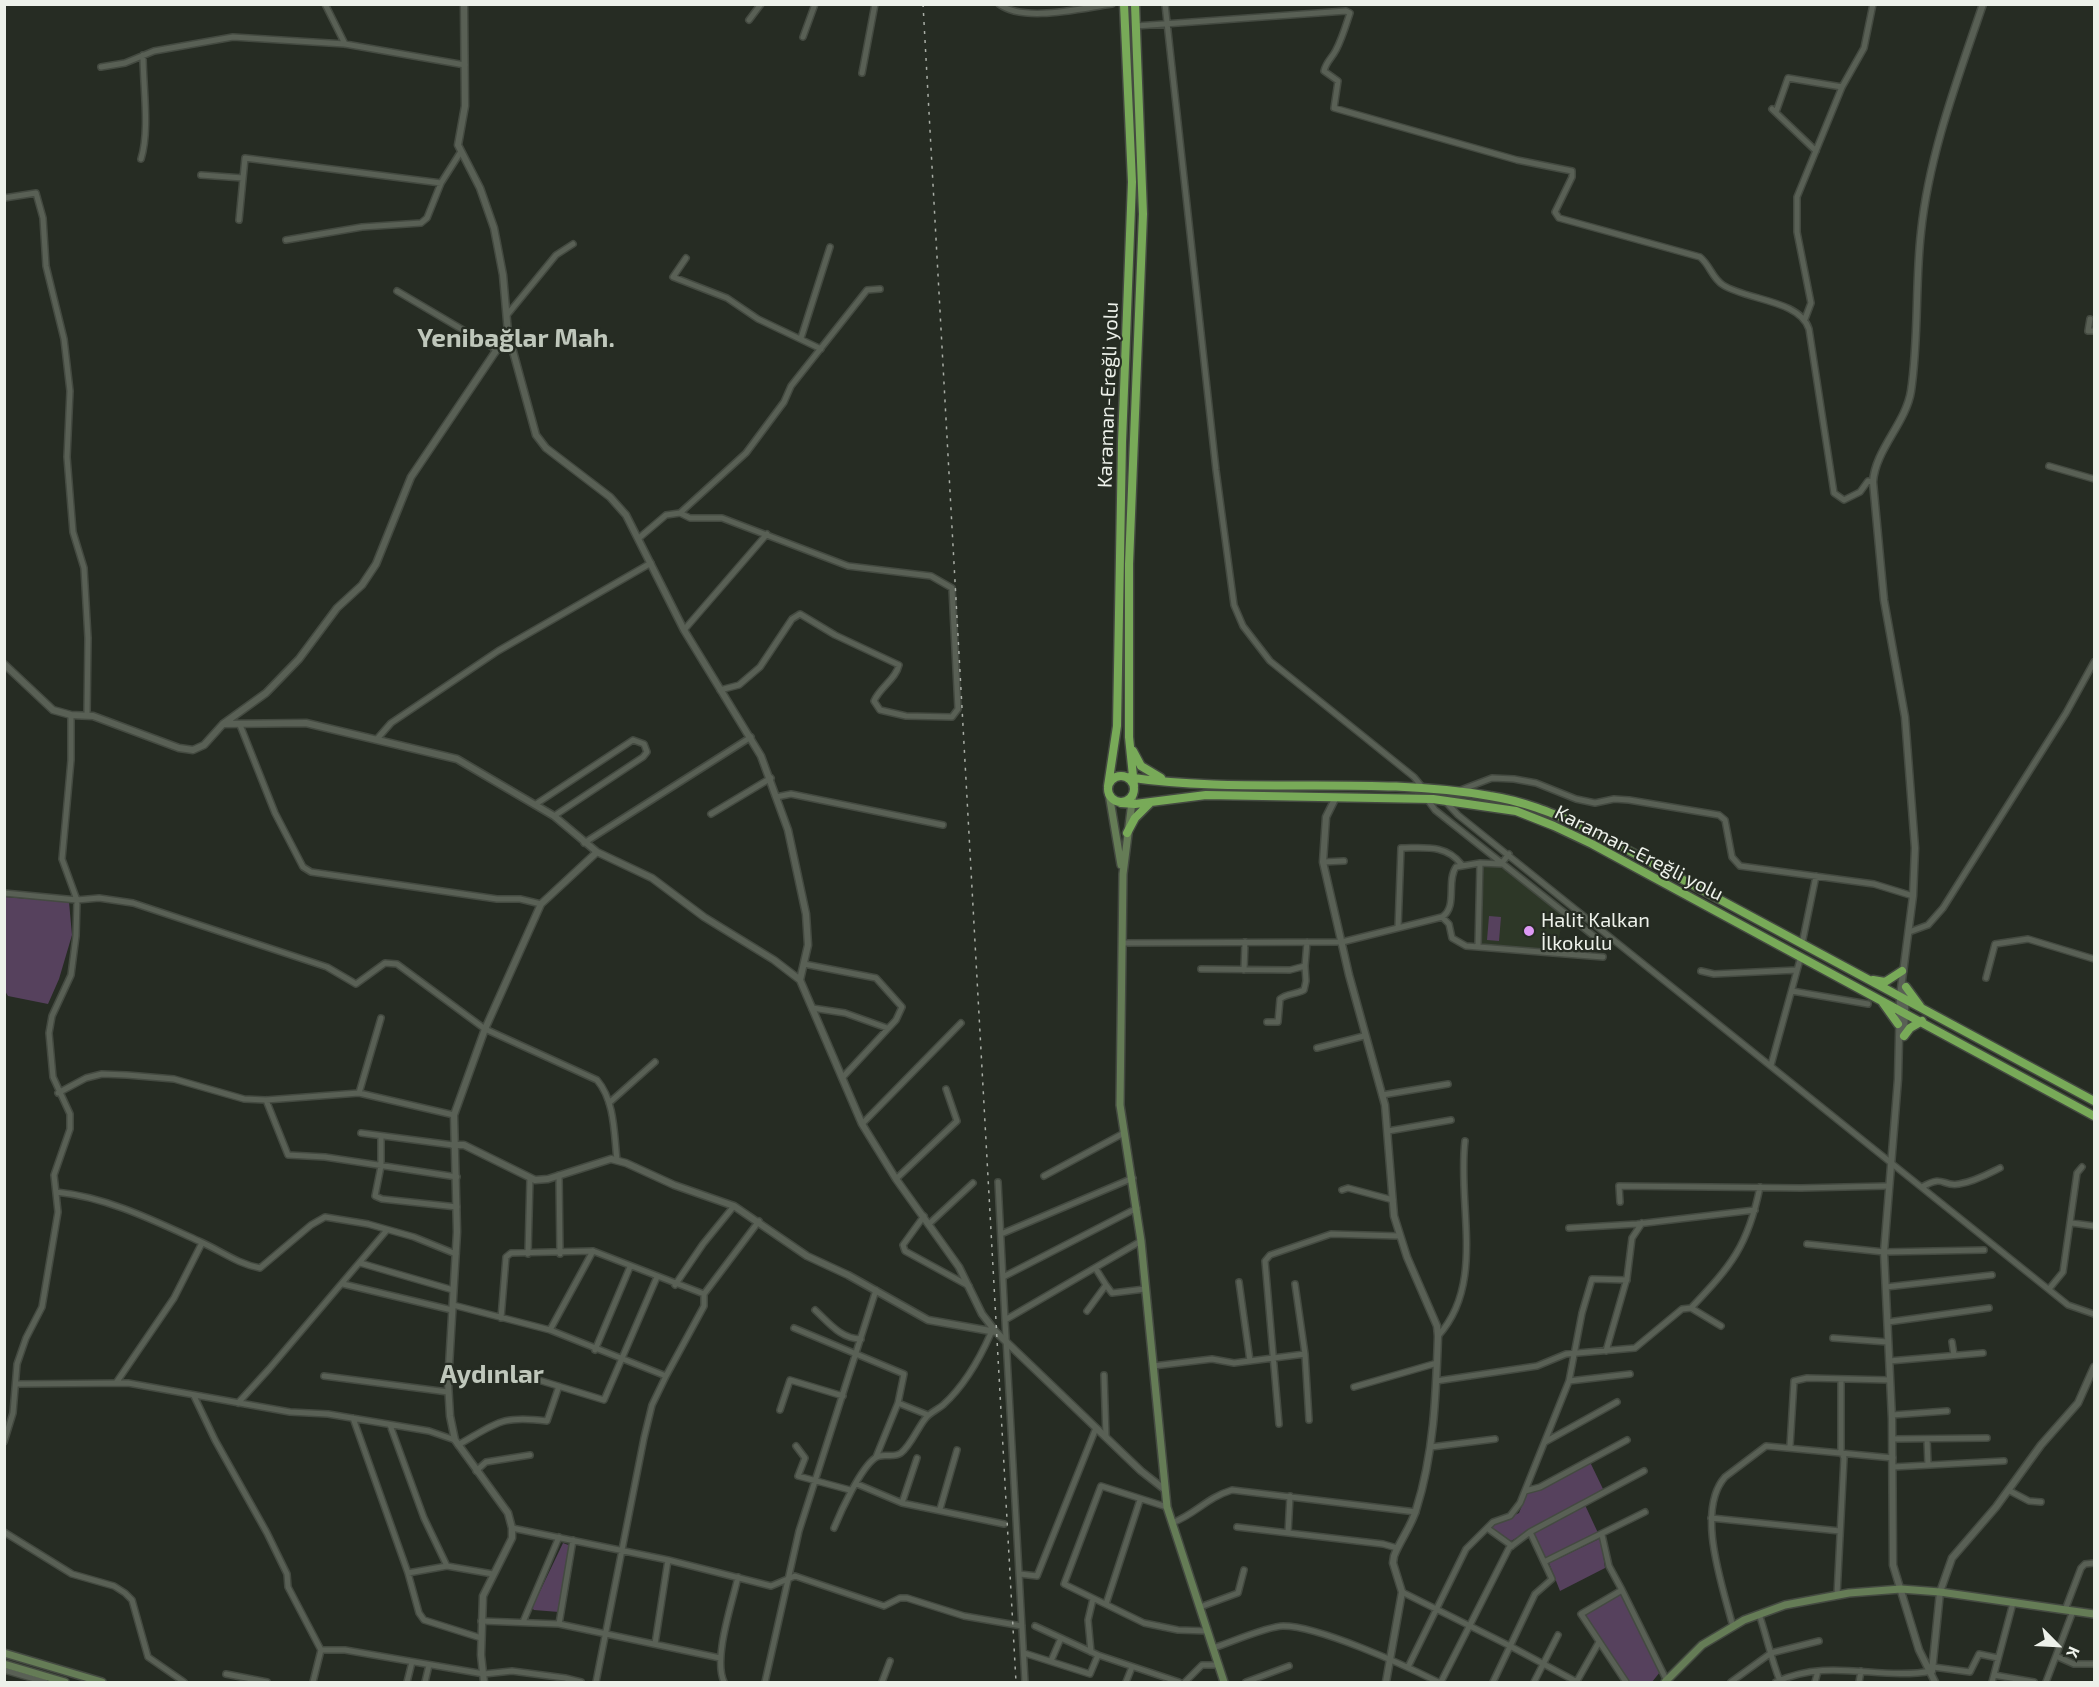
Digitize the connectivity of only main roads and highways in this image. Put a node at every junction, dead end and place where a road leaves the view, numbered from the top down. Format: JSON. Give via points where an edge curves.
{"nodes":[{"id":1,"x":1124,"y":4,"type":"edge"},
{"id":2,"x":1135,"y":4,"type":"edge"},
{"id":3,"x":1129,"y":738,"type":"junction"},
{"id":4,"x":1132,"y":784,"type":"junction"},
{"id":5,"x":1182,"y":784,"type":"junction"},
{"id":6,"x":1109,"y":790,"type":"junction"},
{"id":7,"x":1161,"y":799,"type":"junction"},
{"id":8,"x":1121,"y":803,"type":"junction"},
{"id":9,"x":1131,"y":804,"type":"junction"},
{"id":10,"x":1127,"y":833,"type":"junction"},
{"id":11,"x":1123,"y":874,"type":"junction"},
{"id":12,"x":1902,"y":971,"type":"road end"},
{"id":13,"x":1868,"y":980,"type":"junction"},
{"id":14,"x":1906,"y":987,"type":"road end"},
{"id":15,"x":1876,"y":996,"type":"junction"},
{"id":16,"x":1924,"y":1011,"type":"junction"},
{"id":17,"x":1922,"y":1021,"type":"junction"},
{"id":18,"x":1898,"y":1024,"type":"road end"},
{"id":19,"x":1902,"y":1040,"type":"road end"},
{"id":20,"x":2094,"y":1101,"type":"edge"},
{"id":21,"x":2094,"y":1116,"type":"edge"},
{"id":22,"x":2094,"y":1614,"type":"edge"},
{"id":23,"x":4,"y":1653,"type":"edge"},
{"id":24,"x":4,"y":1664,"type":"edge"},
{"id":25,"x":1666,"y":1682,"type":"edge"},
{"id":26,"x":65,"y":1683,"type":"edge"},
{"id":27,"x":102,"y":1683,"type":"edge"},
{"id":28,"x":1224,"y":1683,"type":"edge"}],
"edges":[{"from":1,"to":6,"type":"highway","name":"Karaman-Ereğli yolu","via":[[1132,194],[1122,442],[1117,726]]},
{"from":2,"to":3,"type":"highway","name":"Karaman-Ereğli yolu","via":[[1143,237],[1133,442]]},
{"from":3,"to":4,"type":"highway","name":"Karaman-Ereğli yolu"},
{"from":3,"to":5,"type":"highway","via":[[1141,766],[1150,774]]},
{"from":4,"to":5,"type":"highway"},
{"from":4,"to":6,"type":"highway","via":[[1115,778]]},
{"from":4,"to":8,"type":"highway","via":[[1128,801]]},
{"from":4,"to":9,"type":"main road"},
{"from":5,"to":13,"type":"highway","name":"Karaman-Ereğli yolu","via":[[1423,788],[1492,796],[1539,808],[1585,827]]},
{"from":6,"to":8,"type":"highway","via":[[1114,800]]},
{"from":6,"to":11,"type":"main road"},
{"from":7,"to":9,"type":"highway","name":"Karaman-Ereğli yolu"},
{"from":7,"to":10,"type":"highway","via":[[1140,810]]},
{"from":7,"to":15,"type":"highway","name":"Karaman-Ereğli yolu","via":[[1206,795],[1427,799],[1516,811],[1554,825]]},
{"from":8,"to":9,"type":"highway","name":"Karaman-Ereğli yolu"},
{"from":9,"to":10,"type":"main road"},
{"from":10,"to":11,"type":"main road"},
{"from":11,"to":28,"type":"main road","via":[[1120,1105],[1134,1178],[1164,1489]]},
{"from":12,"to":13,"type":"highway","via":[[1885,982]]},
{"from":13,"to":16,"type":"highway","name":"Karaman-Ereğli yolu"},
{"from":14,"to":16,"type":"highway"},
{"from":15,"to":17,"type":"highway","name":"Karaman-Ereğli yolu"},
{"from":15,"to":18,"type":"highway"},
{"from":16,"to":20,"type":"highway","name":"Karaman-Ereğli yolu"},
{"from":17,"to":19,"type":"highway","via":[[1910,1028]]},
{"from":17,"to":21,"type":"highway","name":"Karaman-Ereğli yolu"},
{"from":22,"to":25,"type":"main road","via":[[1901,1589],[1837,1595],[1785,1605],[1732,1627],[1702,1645]]},
{"from":23,"to":27,"type":"main road"},
{"from":24,"to":26,"type":"main road"}]}
